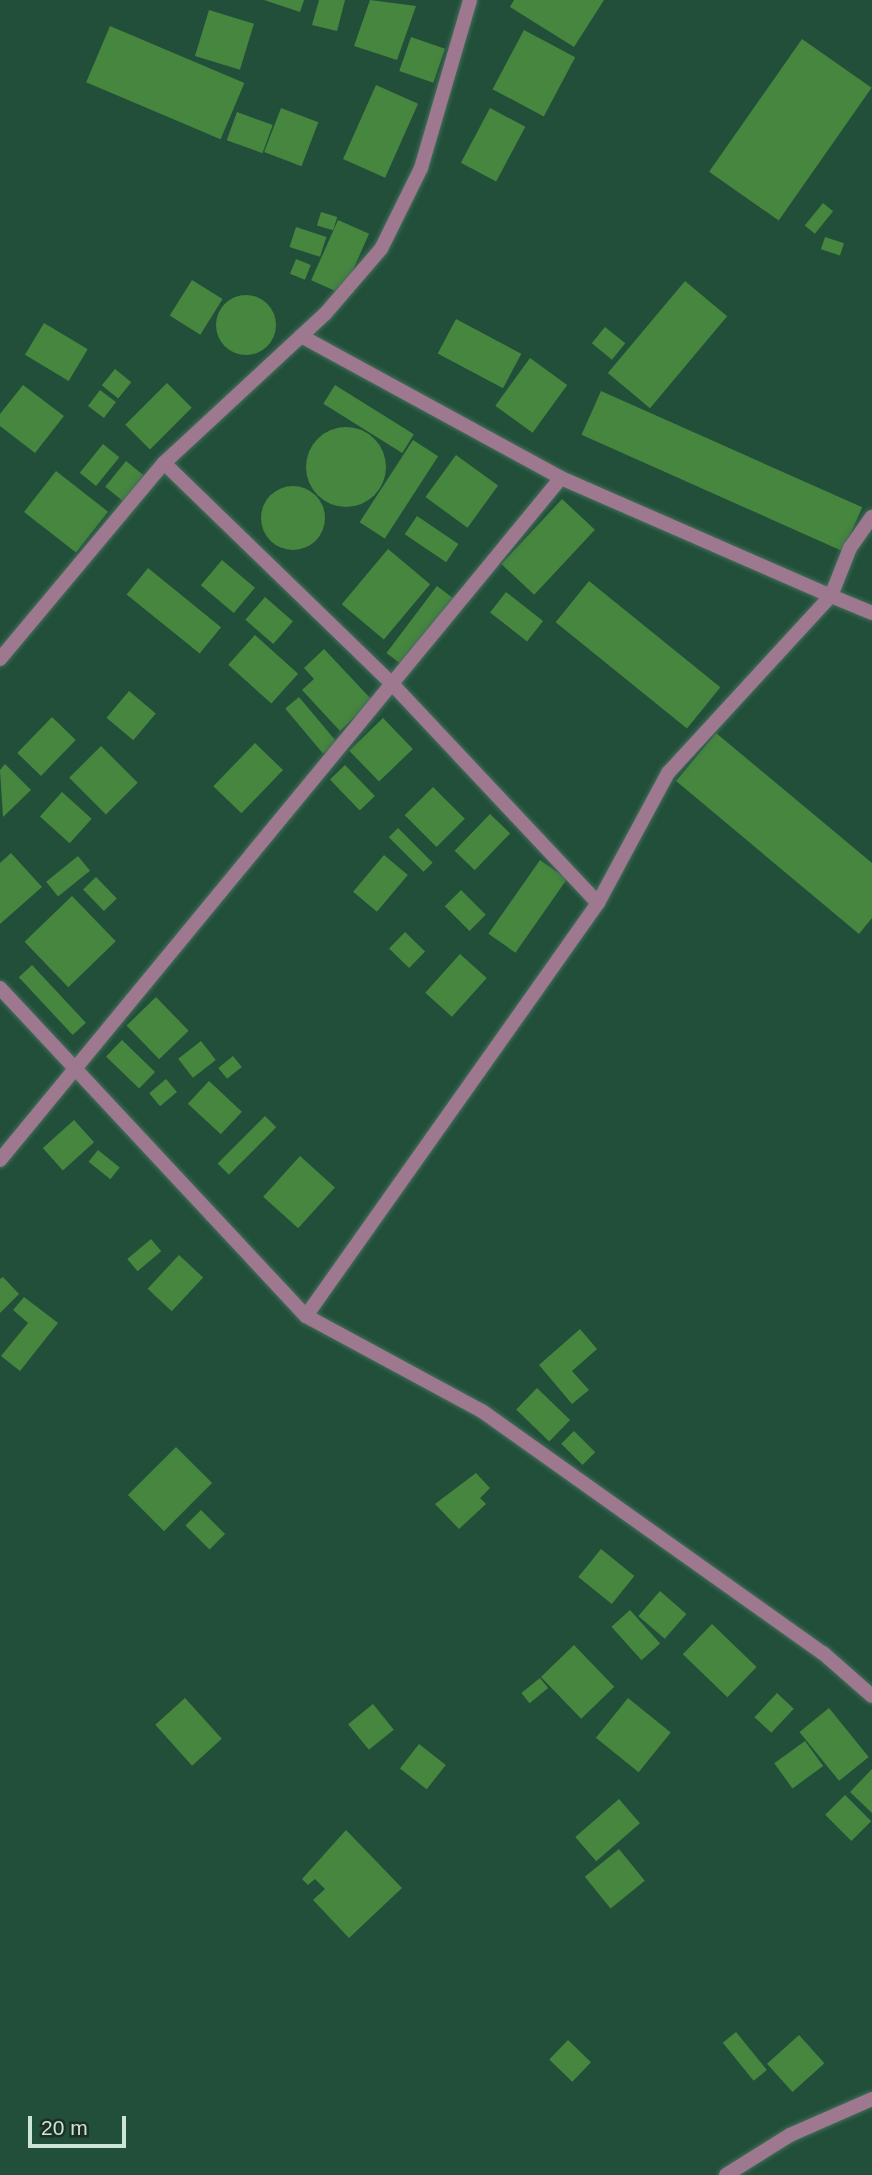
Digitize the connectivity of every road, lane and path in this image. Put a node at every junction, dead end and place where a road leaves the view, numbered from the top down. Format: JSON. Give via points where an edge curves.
{"nodes":[{"id":1,"x":470,"y":0,"type":"edge"},
{"id":2,"x":301,"y":337,"type":"junction"},
{"id":3,"x":164,"y":463,"type":"junction"},
{"id":4,"x":561,"y":478,"type":"junction"},
{"id":5,"x":872,"y":517,"type":"edge"},
{"id":6,"x":831,"y":596,"type":"junction"},
{"id":7,"x":872,"y":613,"type":"edge"},
{"id":8,"x":0,"y":659,"type":"edge"},
{"id":9,"x":395,"y":687,"type":"junction"},
{"id":10,"x":598,"y":903,"type":"junction"},
{"id":11,"x":0,"y":988,"type":"edge"},
{"id":12,"x":76,"y":1068,"type":"junction"},
{"id":13,"x":0,"y":1160,"type":"edge"},
{"id":14,"x":306,"y":1317,"type":"junction"},
{"id":15,"x":872,"y":1696,"type":"edge"},
{"id":16,"x":872,"y":2099,"type":"edge"},
{"id":17,"x":726,"y":2175,"type":"edge"}],
"edges":[{"from":1,"to":2,"type":"street","via":[[404,210],[381,249]]},
{"from":2,"to":3,"type":"street"},
{"from":2,"to":4,"type":"street"},
{"from":3,"to":8,"type":"street"},
{"from":3,"to":9,"type":"street"},
{"from":4,"to":6,"type":"street"},
{"from":4,"to":9,"type":"street"},
{"from":5,"to":6,"type":"street","via":[[850,548]]},
{"from":6,"to":7,"type":"street"},
{"from":6,"to":10,"type":"street","via":[[668,773]]},
{"from":9,"to":10,"type":"street"},
{"from":9,"to":12,"type":"street"},
{"from":10,"to":14,"type":"street"},
{"from":11,"to":12,"type":"street"},
{"from":12,"to":13,"type":"street"},
{"from":12,"to":14,"type":"street"},
{"from":14,"to":15,"type":"street","via":[[482,1411],[823,1653]]},
{"from":16,"to":17,"type":"street","via":[[790,2135]]}]}
